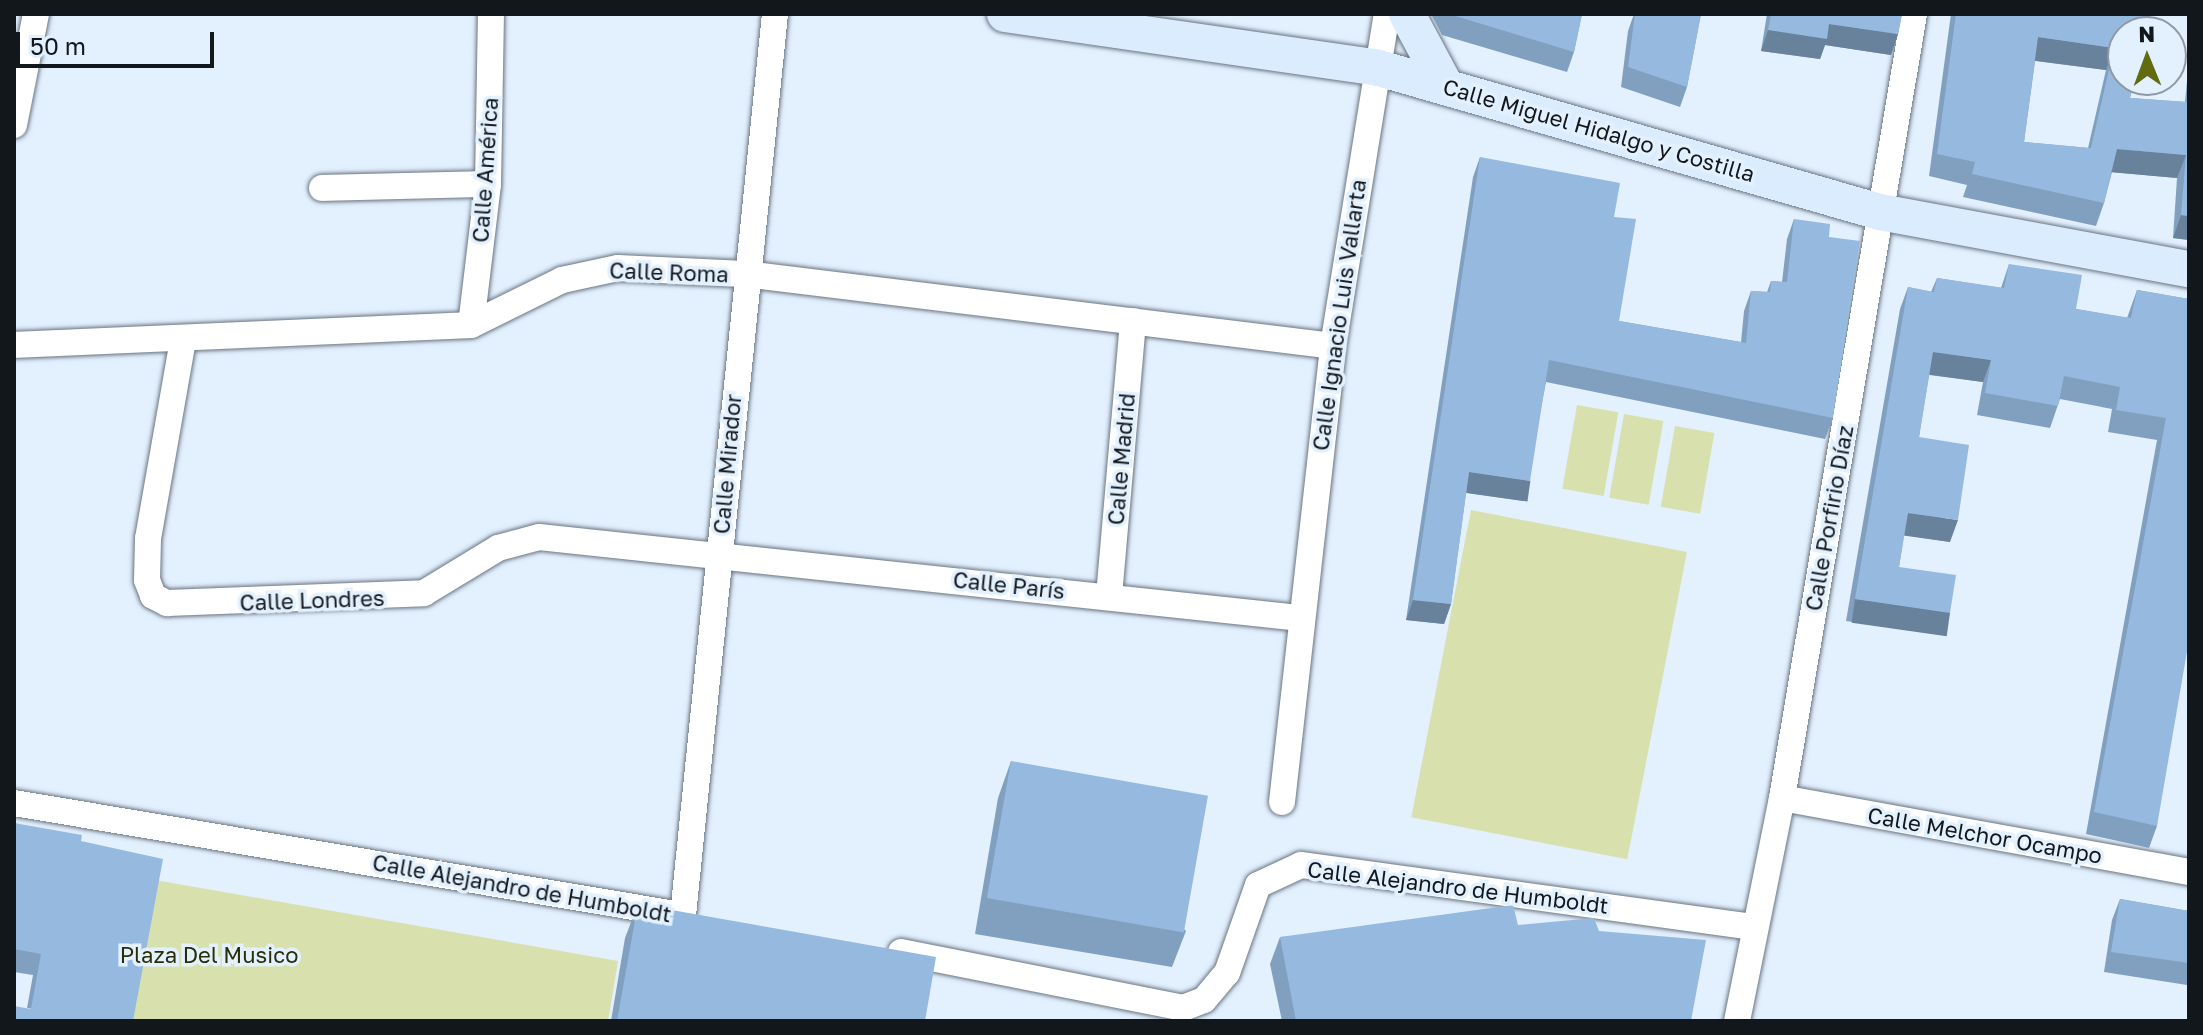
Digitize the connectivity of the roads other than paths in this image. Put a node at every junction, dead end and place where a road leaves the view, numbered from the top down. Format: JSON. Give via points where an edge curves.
{"nodes":[{"id":1,"x":36,"y":14,"type":"edge"},
{"id":2,"x":491,"y":14,"type":"edge"},
{"id":3,"x":775,"y":14,"type":"edge"},
{"id":4,"x":1005,"y":14,"type":"edge"},
{"id":5,"x":1387,"y":14,"type":"edge"},
{"id":6,"x":1407,"y":14,"type":"edge"},
{"id":7,"x":1914,"y":14,"type":"edge"},
{"id":8,"x":1375,"y":67,"type":"junction"},
{"id":9,"x":1446,"y":87,"type":"junction"},
{"id":10,"x":14,"y":125,"type":"edge"},
{"id":11,"x":488,"y":184,"type":"junction"},
{"id":12,"x":322,"y":188,"type":"dead end"},
{"id":13,"x":1880,"y":212,"type":"junction"},
{"id":14,"x":2189,"y":269,"type":"edge"},
{"id":15,"x":745,"y":274,"type":"junction"},
{"id":16,"x":1133,"y":321,"type":"junction"},
{"id":17,"x":471,"y":325,"type":"junction"},
{"id":18,"x":183,"y":340,"type":"junction"},
{"id":19,"x":14,"y":345,"type":"edge"},
{"id":20,"x":1333,"y":346,"type":"junction"},
{"id":21,"x":719,"y":553,"type":"junction"},
{"id":22,"x":1109,"y":596,"type":"junction"},
{"id":23,"x":1299,"y":618,"type":"junction"},
{"id":24,"x":1782,"y":798,"type":"junction"},
{"id":25,"x":1282,"y":802,"type":"dead end"},
{"id":26,"x":14,"y":803,"type":"edge"},
{"id":27,"x":2189,"y":872,"type":"edge"},
{"id":28,"x":683,"y":915,"type":"junction"},
{"id":29,"x":713,"y":920,"type":"edge"},
{"id":30,"x":1754,"y":927,"type":"junction"},
{"id":31,"x":866,"y":946,"type":"edge"},
{"id":32,"x":1182,"y":1014,"type":"edge"},
{"id":33,"x":1737,"y":1021,"type":"edge"}],
"edges":[{"from":1,"to":10,"type":"street"},
{"from":2,"to":11,"type":"street","name":"Calle América"},
{"from":3,"to":15,"type":"street","name":"Calle Mirador"},
{"from":4,"to":8,"type":"street","name":"Calle Miguel Hidalgo y Costilla"},
{"from":5,"to":8,"type":"street","name":"Calle Ignacio Luis Vallarta"},
{"from":6,"to":9,"type":"street"},
{"from":7,"to":13,"type":"street","name":"Calle Porfirio Díaz"},
{"from":8,"to":9,"type":"street","name":"Calle Miguel Hidalgo y Costilla"},
{"from":8,"to":20,"type":"street","name":"Calle Ignacio Luis Vallarta"},
{"from":9,"to":13,"type":"street","name":"Calle Miguel Hidalgo y Costilla"},
{"from":11,"to":12,"type":"street"},
{"from":11,"to":17,"type":"street","name":"Calle América"},
{"from":13,"to":14,"type":"street","name":"Calle Miguel Hidalgo y Costilla"},
{"from":13,"to":24,"type":"street","name":"Calle Porfirio Díaz"},
{"from":15,"to":16,"type":"street","name":"Calle Roma"},
{"from":15,"to":17,"type":"street","name":"Calle Roma","via":[[592,270]]},
{"from":15,"to":21,"type":"street","name":"Calle Mirador"},
{"from":16,"to":20,"type":"street","name":"Calle Roma"},
{"from":16,"to":22,"type":"street","name":"Calle Madrid"},
{"from":17,"to":18,"type":"street","name":"Calle Roma"},
{"from":18,"to":19,"type":"street","name":"Calle Roma"},
{"from":18,"to":21,"type":"street","name":"Calle Londres","via":[[148,539],[147,580],[153,596],[167,603],[424,593],[498,548],[539,537]]},
{"from":20,"to":23,"type":"street","name":"Calle Ignacio Luis Vallarta"},
{"from":21,"to":22,"type":"street","name":"Calle París"},
{"from":21,"to":28,"type":"street","name":"Calle Mirador"},
{"from":22,"to":23,"type":"street","name":"Calle París"},
{"from":23,"to":25,"type":"street","name":"Calle Ignacio Luis Vallarta"},
{"from":24,"to":27,"type":"street","name":"Calle Melchor Ocampo"},
{"from":24,"to":30,"type":"street","name":"Calle Porfirio Díaz"},
{"from":26,"to":28,"type":"street","name":"Calle Alejandro de Humboldt"},
{"from":28,"to":29,"type":"street","name":"Calle Alejandro de Humboldt"},
{"from":30,"to":32,"type":"street","name":"Calle Alejandro de Humboldt","via":[[1301,865],[1258,885],[1227,973],[1204,1000]]},
{"from":30,"to":33,"type":"street","name":"Calle Porfirio Díaz"},
{"from":31,"to":32,"type":"street","name":"Calle Alejandro de Humboldt"}]}
